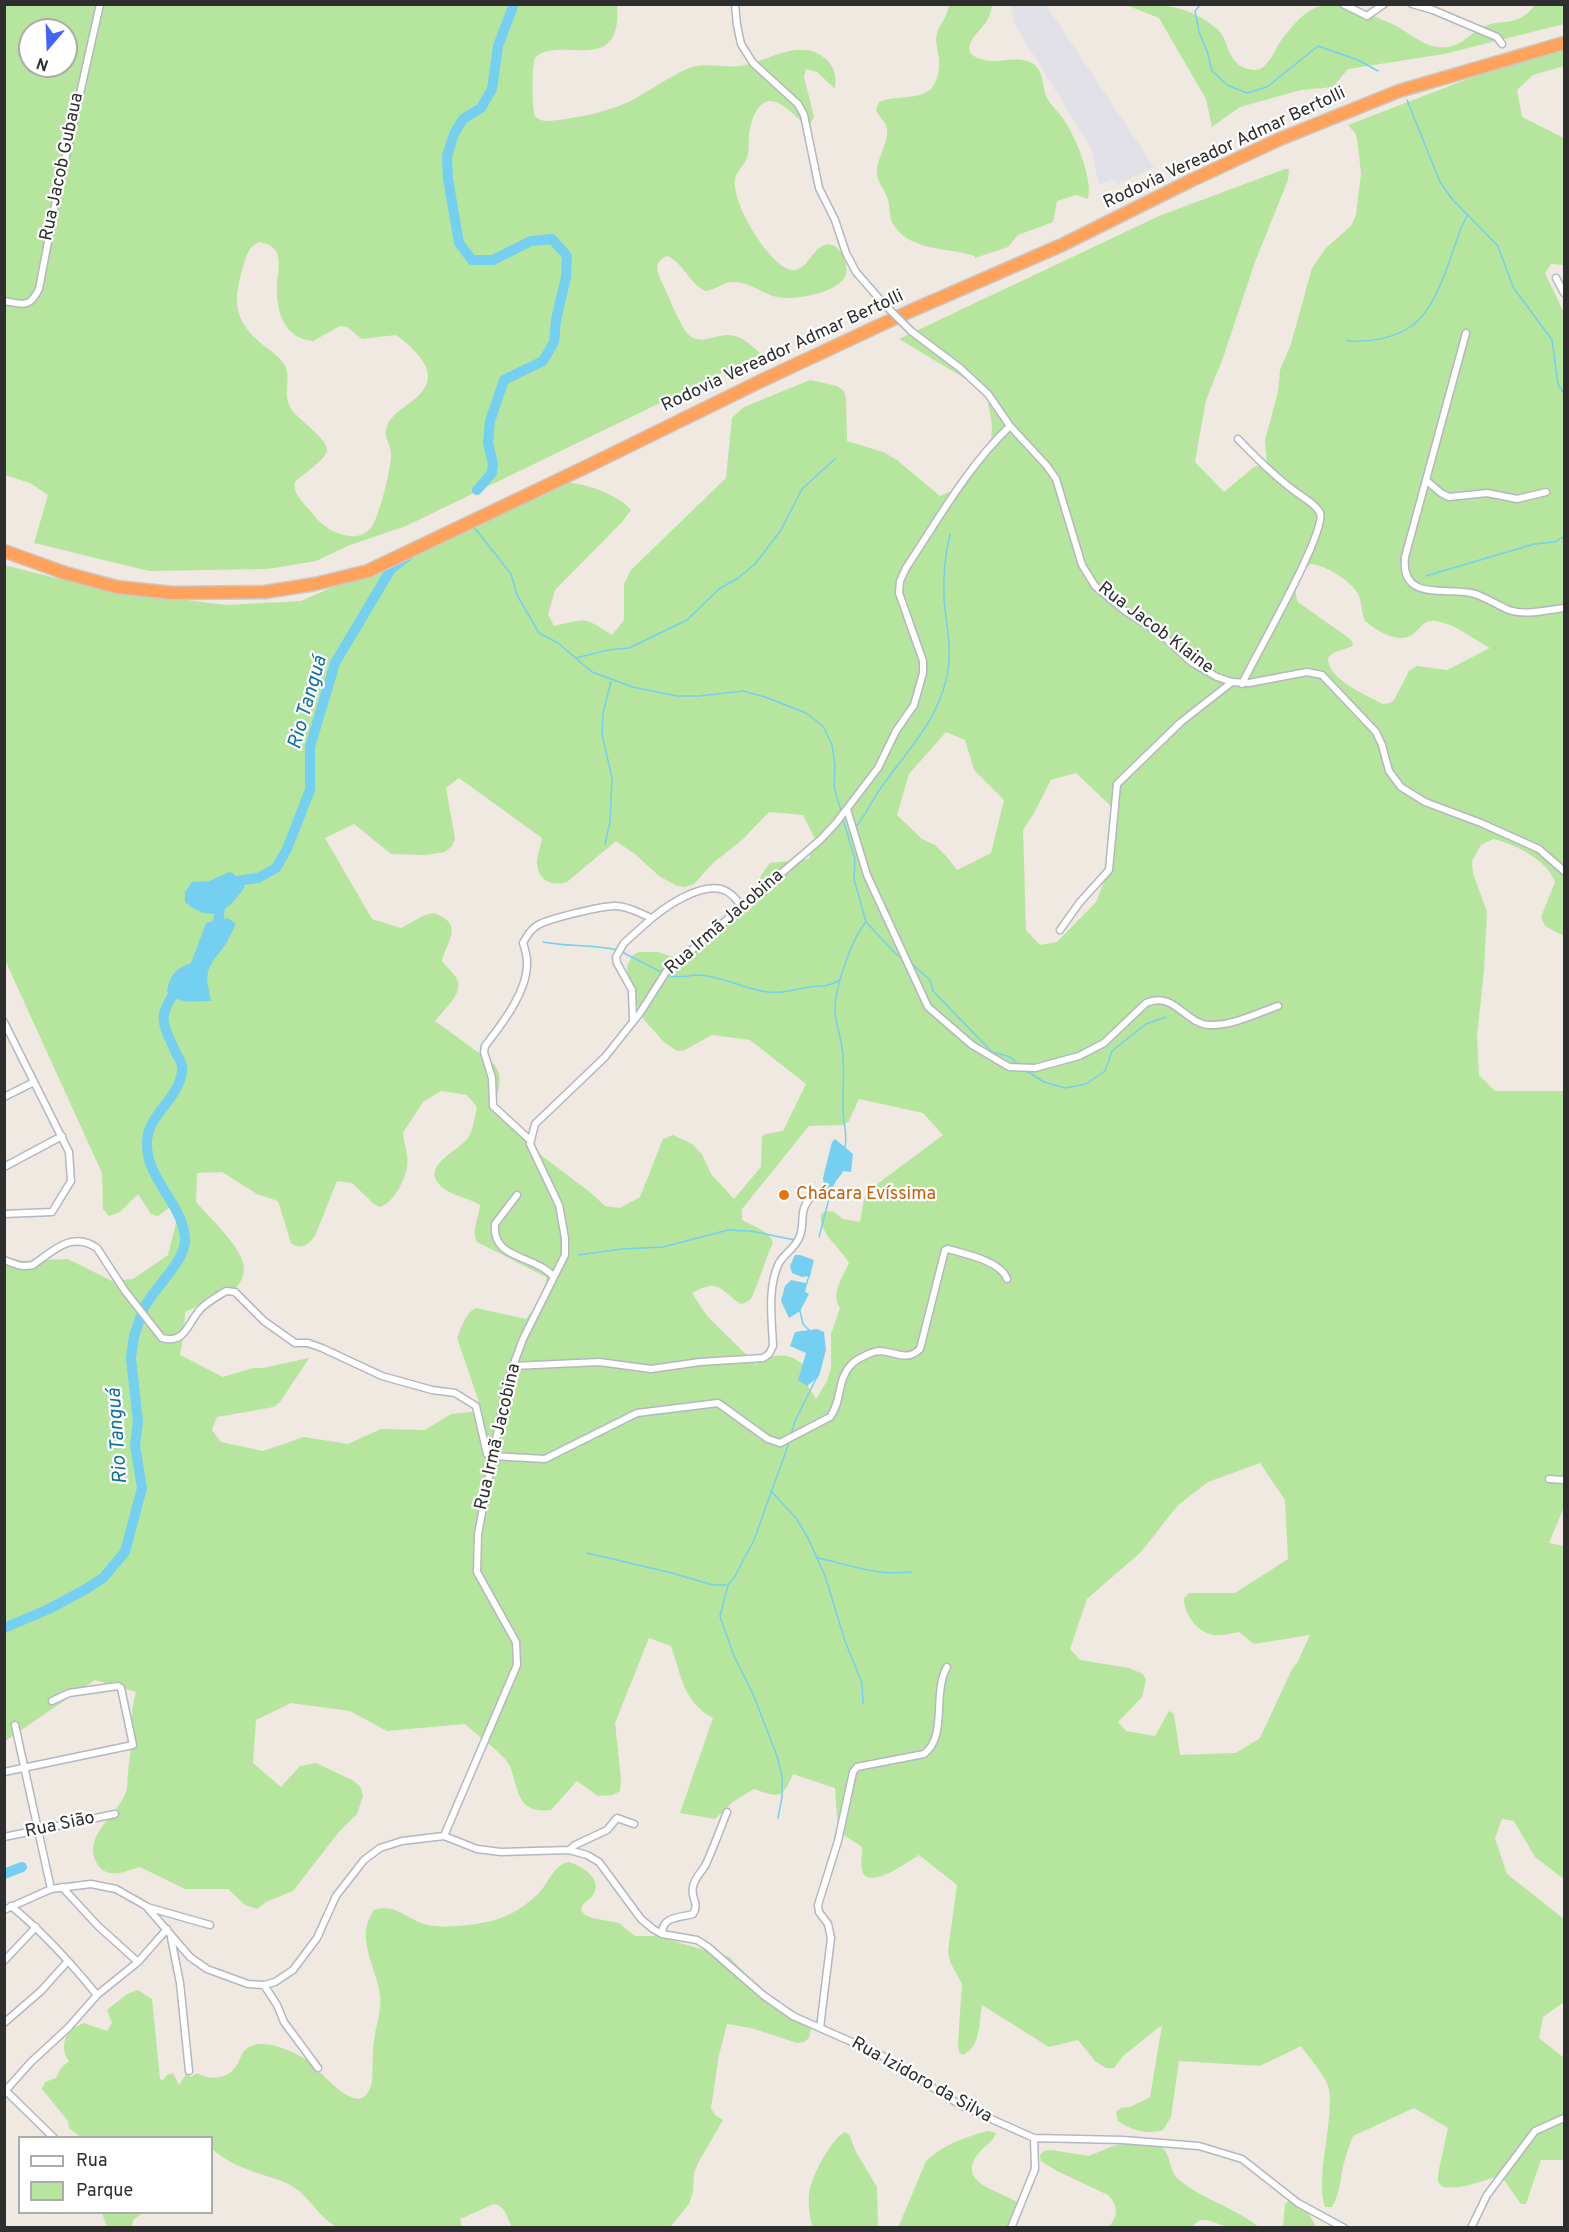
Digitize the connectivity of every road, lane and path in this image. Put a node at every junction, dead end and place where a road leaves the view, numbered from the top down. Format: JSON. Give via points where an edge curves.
{"nodes":[{"id":1,"x":100,"y":4,"type":"edge"},
{"id":2,"x":735,"y":4,"type":"edge"},
{"id":3,"x":1343,"y":4,"type":"edge"},
{"id":4,"x":1384,"y":4,"type":"edge"},
{"id":5,"x":1412,"y":4,"type":"edge"},
{"id":6,"x":1564,"y":43,"type":"edge"},
{"id":7,"x":1502,"y":44,"type":"dead end"},
{"id":8,"x":1556,"y":278,"type":"dead end"},
{"id":9,"x":1564,"y":293,"type":"edge"},
{"id":10,"x":4,"y":301,"type":"edge"},
{"id":11,"x":1466,"y":333,"type":"dead end"},
{"id":12,"x":1010,"y":426,"type":"junction"},
{"id":13,"x":1238,"y":439,"type":"dead end"},
{"id":14,"x":1427,"y":481,"type":"junction"},
{"id":15,"x":1546,"y":492,"type":"dead end"},
{"id":16,"x":4,"y":551,"type":"edge"},
{"id":17,"x":1564,"y":608,"type":"edge"},
{"id":18,"x":1232,"y":682,"type":"junction"},
{"id":19,"x":1242,"y":684,"type":"junction"},
{"id":20,"x":847,"y":809,"type":"junction"},
{"id":21,"x":1564,"y":871,"type":"edge"},
{"id":22,"x":742,"y":907,"type":"junction"},
{"id":23,"x":652,"y":918,"type":"junction"},
{"id":24,"x":1060,"y":930,"type":"dead end"},
{"id":25,"x":1278,"y":1006,"type":"dead end"},
{"id":26,"x":633,"y":1021,"type":"junction"},
{"id":27,"x":5,"y":1025,"type":"edge"},
{"id":28,"x":34,"y":1082,"type":"junction"},
{"id":29,"x":4,"y":1097,"type":"edge"},
{"id":30,"x":62,"y":1136,"type":"junction"},
{"id":31,"x":531,"y":1141,"type":"junction"},
{"id":32,"x":4,"y":1167,"type":"edge"},
{"id":33,"x":839,"y":1194,"type":"dead end"},
{"id":34,"x":517,"y":1195,"type":"dead end"},
{"id":35,"x":4,"y":1214,"type":"edge"},
{"id":36,"x":4,"y":1260,"type":"edge"},
{"id":37,"x":554,"y":1277,"type":"junction"},
{"id":38,"x":1007,"y":1279,"type":"dead end"},
{"id":39,"x":513,"y":1366,"type":"junction"},
{"id":40,"x":492,"y":1456,"type":"junction"},
{"id":41,"x":1549,"y":1479,"type":"dead end"},
{"id":42,"x":1564,"y":1480,"type":"edge"},
{"id":43,"x":946,"y":1667,"type":"dead end"},
{"id":44,"x":52,"y":1701,"type":"dead end"},
{"id":45,"x":15,"y":1725,"type":"dead end"},
{"id":46,"x":25,"y":1767,"type":"junction"},
{"id":47,"x":4,"y":1772,"type":"edge"},
{"id":48,"x":727,"y":1812,"type":"dead end"},
{"id":49,"x":115,"y":1814,"type":"dead end"},
{"id":50,"x":634,"y":1824,"type":"dead end"},
{"id":51,"x":38,"y":1831,"type":"junction"},
{"id":52,"x":444,"y":1836,"type":"junction"},
{"id":53,"x":4,"y":1837,"type":"edge"},
{"id":54,"x":569,"y":1850,"type":"junction"},
{"id":55,"x":62,"y":1887,"type":"junction"},
{"id":56,"x":51,"y":1889,"type":"junction"},
{"id":57,"x":11,"y":1906,"type":"junction"},
{"id":58,"x":146,"y":1906,"type":"junction"},
{"id":59,"x":4,"y":1910,"type":"edge"},
{"id":60,"x":210,"y":1925,"type":"dead end"},
{"id":61,"x":36,"y":1928,"type":"junction"},
{"id":62,"x":167,"y":1929,"type":"junction"},
{"id":63,"x":662,"y":1934,"type":"junction"},
{"id":64,"x":171,"y":1938,"type":"junction"},
{"id":65,"x":4,"y":1961,"type":"edge"},
{"id":66,"x":68,"y":1961,"type":"junction"},
{"id":67,"x":138,"y":1962,"type":"junction"},
{"id":68,"x":264,"y":1985,"type":"junction"},
{"id":69,"x":97,"y":1995,"type":"junction"},
{"id":70,"x":4,"y":2023,"type":"edge"},
{"id":71,"x":820,"y":2028,"type":"junction"},
{"id":72,"x":318,"y":2068,"type":"dead end"},
{"id":73,"x":189,"y":2072,"type":"dead end"},
{"id":74,"x":5,"y":2089,"type":"edge"},
{"id":75,"x":1564,"y":2118,"type":"edge"},
{"id":76,"x":52,"y":2136,"type":"edge"},
{"id":77,"x":1034,"y":2138,"type":"junction"},
{"id":78,"x":1011,"y":2228,"type":"edge"},
{"id":79,"x":1344,"y":2228,"type":"edge"},
{"id":80,"x":1471,"y":2228,"type":"edge"}],
"edges":[{"from":1,"to":10,"type":"street","name":"Rua Jacob Gubaua","via":[[39,289],[33,301],[26,304]]},
{"from":2,"to":12,"type":"street","bridge":true,"via":[[741,44],[753,63],[798,104],[804,115],[819,188],[856,272],[910,332],[988,394]]},
{"from":3,"to":4,"type":"street","via":[[1367,16]]},
{"from":5,"to":7,"type":"street","via":[[1497,37]]},
{"from":6,"to":16,"type":"highway","name":"Rodovia Vereador Admar Bertolli","via":[[1399,91],[1280,139],[1062,245],[763,380],[368,571],[315,585],[265,592],[173,593],[117,587]]},
{"from":8,"to":9,"type":"street"},
{"from":11,"to":14,"type":"street"},
{"from":12,"to":18,"type":"street","name":"Rua Jacob Klaine","via":[[1056,479],[1082,565],[1095,586],[1161,634],[1191,662]]},
{"from":12,"to":20,"type":"street","name":"Rua Irmã Jacobina","via":[[963,480],[900,581],[899,593],[923,661],[923,673],[914,705],[878,768]]},
{"from":13,"to":19,"type":"street","via":[[1260,463],[1320,513],[1312,545]]},
{"from":14,"to":15,"type":"street","via":[[1449,497],[1487,493],[1517,499]]},
{"from":14,"to":17,"type":"street","via":[[1405,557],[1405,571],[1413,583],[1432,592],[1474,593],[1516,611]]},
{"from":18,"to":19,"type":"street","name":"Rua Jacob Klaine"},
{"from":18,"to":24,"type":"street","via":[[1181,722],[1117,784],[1109,870]]},
{"from":19,"to":21,"type":"street","name":"Rua Jacob Klaine","via":[[1307,672],[1322,675],[1376,732],[1389,771],[1401,787],[1425,802],[1539,849]]},
{"from":20,"to":22,"type":"street","name":"Rua Irmã Jacobina","via":[[813,847]]},
{"from":20,"to":25,"type":"street","via":[[867,875],[928,1007],[972,1045],[1009,1067],[1035,1068],[1079,1056],[1104,1043],[1155,999],[1169,1002],[1207,1026]]},
{"from":22,"to":23,"type":"street","via":[[727,891],[712,888],[669,904]]},
{"from":22,"to":26,"type":"street","name":"Rua Irmã Jacobina","via":[[666,972]]},
{"from":23,"to":26,"type":"street","via":[[624,943],[616,957],[632,990]]},
{"from":23,"to":31,"type":"street","via":[[615,906],[586,910],[538,925],[526,937],[523,943],[527,972],[507,1017],[484,1052],[492,1078],[493,1106]]},
{"from":26,"to":31,"type":"street","name":"Rua Irmã Jacobina","via":[[605,1057],[536,1124]]},
{"from":27,"to":28,"type":"street"},
{"from":28,"to":29,"type":"street"},
{"from":28,"to":30,"type":"street"},
{"from":30,"to":32,"type":"street"},
{"from":30,"to":35,"type":"street","via":[[69,1152],[71,1180],[52,1212]]},
{"from":31,"to":37,"type":"street","name":"Rua Irmã Jacobina","via":[[559,1205],[565,1238],[565,1255]]},
{"from":33,"to":39,"type":"street","via":[[816,1193],[807,1200],[801,1236],[780,1262],[775,1275],[772,1346],[763,1358],[651,1369],[599,1362]]},
{"from":34,"to":37,"type":"street","via":[[495,1224],[496,1239],[504,1250],[542,1267]]},
{"from":36,"to":40,"type":"street","via":[[27,1267],[69,1241],[91,1243],[162,1338],[170,1340],[188,1329],[199,1310],[226,1291],[235,1292],[264,1321],[295,1343],[322,1348],[382,1376],[455,1393],[476,1406],[485,1448]]},
{"from":37,"to":39,"type":"street","name":"Rua Irmã Jacobina"},
{"from":38,"to":40,"type":"street","via":[[1001,1269],[989,1263],[945,1250],[920,1349],[906,1357],[878,1351],[852,1363],[844,1374],[830,1417],[780,1443],[768,1439],[718,1403],[637,1413],[545,1459]]},
{"from":39,"to":40,"type":"street","name":"Rua Irmã Jacobina"},
{"from":40,"to":52,"type":"street","name":"Rua Irmã Jacobina","via":[[478,1534],[477,1572],[516,1642],[517,1665]]},
{"from":41,"to":42,"type":"street"},
{"from":43,"to":71,"type":"street","via":[[937,1733],[930,1749],[924,1754],[857,1767],[853,1772],[838,1841],[818,1905],[831,1938]]},
{"from":44,"to":46,"type":"street","via":[[69,1693],[115,1685],[122,1688],[133,1745]]},
{"from":45,"to":46,"type":"street"},
{"from":46,"to":47,"type":"street"},
{"from":46,"to":51,"type":"street"},
{"from":48,"to":63,"type":"street","via":[[693,1885],[696,1910],[667,1921]]},
{"from":49,"to":51,"type":"street","name":"Rua Sião"},
{"from":50,"to":54,"type":"street","via":[[617,1818],[607,1830]]},
{"from":51,"to":53,"type":"street","name":"Rua Sião"},
{"from":51,"to":56,"type":"street"},
{"from":52,"to":54,"type":"street","name":"Rua Izidoro da Silva","via":[[477,1849],[501,1852]]},
{"from":52,"to":68,"type":"street","name":"Rua Izidoro da Silva","via":[[402,1841],[380,1848],[364,1860],[336,1896],[317,1938],[292,1970],[276,1982]]},
{"from":54,"to":63,"type":"street","name":"Rua Izidoro da Silva","via":[[599,1862],[641,1920]]},
{"from":55,"to":56,"type":"street"},
{"from":55,"to":58,"type":"street","via":[[91,1884],[116,1889]]},
{"from":55,"to":67,"type":"street"},
{"from":56,"to":57,"type":"street"},
{"from":57,"to":59,"type":"street"},
{"from":57,"to":61,"type":"street"},
{"from":58,"to":60,"type":"street"},
{"from":58,"to":62,"type":"street"},
{"from":61,"to":65,"type":"street"},
{"from":61,"to":66,"type":"street"},
{"from":62,"to":64,"type":"street"},
{"from":62,"to":67,"type":"street"},
{"from":63,"to":71,"type":"street","name":"Rua Izidoro da Silva","via":[[708,1947],[793,2016]]},
{"from":64,"to":68,"type":"street","via":[[207,1969],[248,1984]]},
{"from":64,"to":73,"type":"street","via":[[182,1993]]},
{"from":66,"to":69,"type":"street"},
{"from":66,"to":70,"type":"street"},
{"from":67,"to":69,"type":"street"},
{"from":68,"to":72,"type":"street","via":[[284,2022]]},
{"from":69,"to":74,"type":"street"},
{"from":71,"to":77,"type":"street","name":"Rua Izidoro da Silva","via":[[881,2055],[962,2106]]},
{"from":74,"to":76,"type":"street"},
{"from":75,"to":80,"type":"street","via":[[1535,2131],[1487,2195]]},
{"from":77,"to":78,"type":"street","via":[[1035,2169]]},
{"from":77,"to":79,"type":"street","name":"Rua Izidoro da Silva","via":[[1199,2146],[1242,2159],[1298,2203]]}]}
